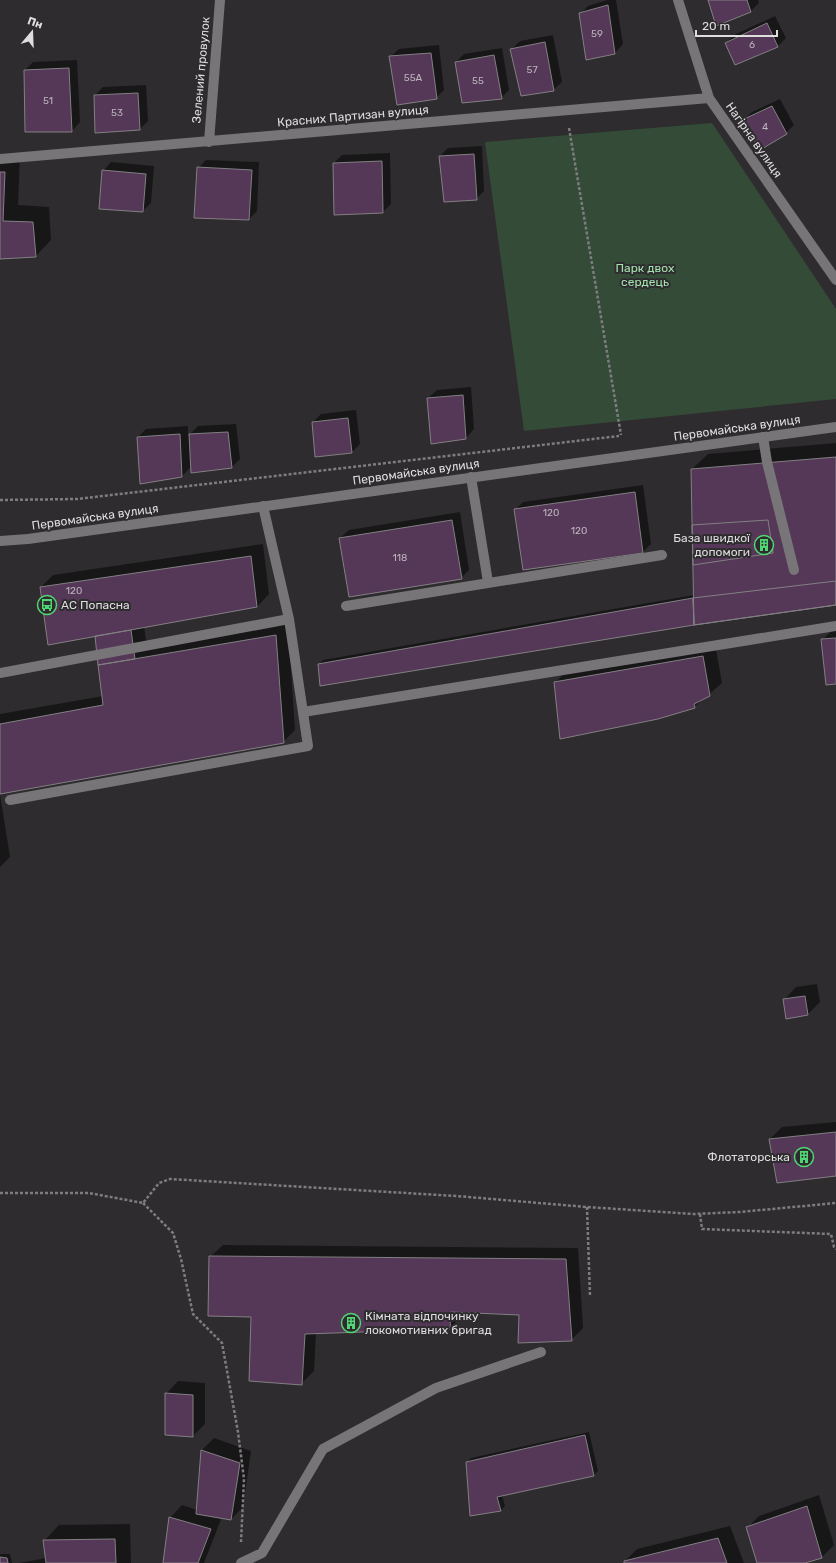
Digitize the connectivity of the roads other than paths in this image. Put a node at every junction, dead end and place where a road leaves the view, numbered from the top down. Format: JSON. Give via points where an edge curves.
{"nodes":[{"id":1,"x":220,"y":0,"type":"edge"},
{"id":2,"x":678,"y":0,"type":"edge"},
{"id":3,"x":709,"y":98,"type":"junction"},
{"id":4,"x":208,"y":142,"type":"junction"},
{"id":5,"x":0,"y":159,"type":"edge"},
{"id":6,"x":836,"y":280,"type":"edge"},
{"id":7,"x":836,"y":427,"type":"edge"},
{"id":8,"x":763,"y":437,"type":"junction"},
{"id":9,"x":471,"y":478,"type":"junction"},
{"id":10,"x":263,"y":506,"type":"junction"},
{"id":11,"x":0,"y":541,"type":"edge"},
{"id":12,"x":662,"y":555,"type":"dead end"},
{"id":13,"x":794,"y":570,"type":"dead end"},
{"id":14,"x":488,"y":582,"type":"junction"},
{"id":15,"x":346,"y":606,"type":"dead end"},
{"id":16,"x":289,"y":619,"type":"junction"},
{"id":17,"x":836,"y":626,"type":"edge"},
{"id":18,"x":0,"y":673,"type":"edge"},
{"id":19,"x":303,"y":712,"type":"junction"},
{"id":20,"x":10,"y":800,"type":"dead end"},
{"id":21,"x":541,"y":1352,"type":"dead end"},
{"id":22,"x":241,"y":1563,"type":"edge"}],
"edges":[{"from":1,"to":4,"type":"street","name":"Зелений провулок"},
{"from":2,"to":3,"type":"street","name":"Нагірна вулиця"},
{"from":3,"to":4,"type":"street","name":"Красних Партизан вулиця"},
{"from":3,"to":6,"type":"street","name":"Нагірна вулиця"},
{"from":4,"to":5,"type":"street","name":"Красних Партизан вулиця"},
{"from":7,"to":8,"type":"street","name":"Первомайська вулиця"},
{"from":8,"to":9,"type":"street","name":"Первомайська вулиця"},
{"from":8,"to":13,"type":"street"},
{"from":9,"to":10,"type":"street","name":"Первомайська вулиця"},
{"from":9,"to":14,"type":"street"},
{"from":10,"to":11,"type":"street","name":"Первомайська вулиця"},
{"from":10,"to":16,"type":"street"},
{"from":12,"to":14,"type":"street"},
{"from":14,"to":15,"type":"street"},
{"from":16,"to":18,"type":"street"},
{"from":16,"to":19,"type":"street"},
{"from":17,"to":19,"type":"street"},
{"from":19,"to":20,"type":"street","via":[[308,746]]},
{"from":21,"to":22,"type":"street","via":[[436,1388],[323,1449],[262,1553]]}]}
